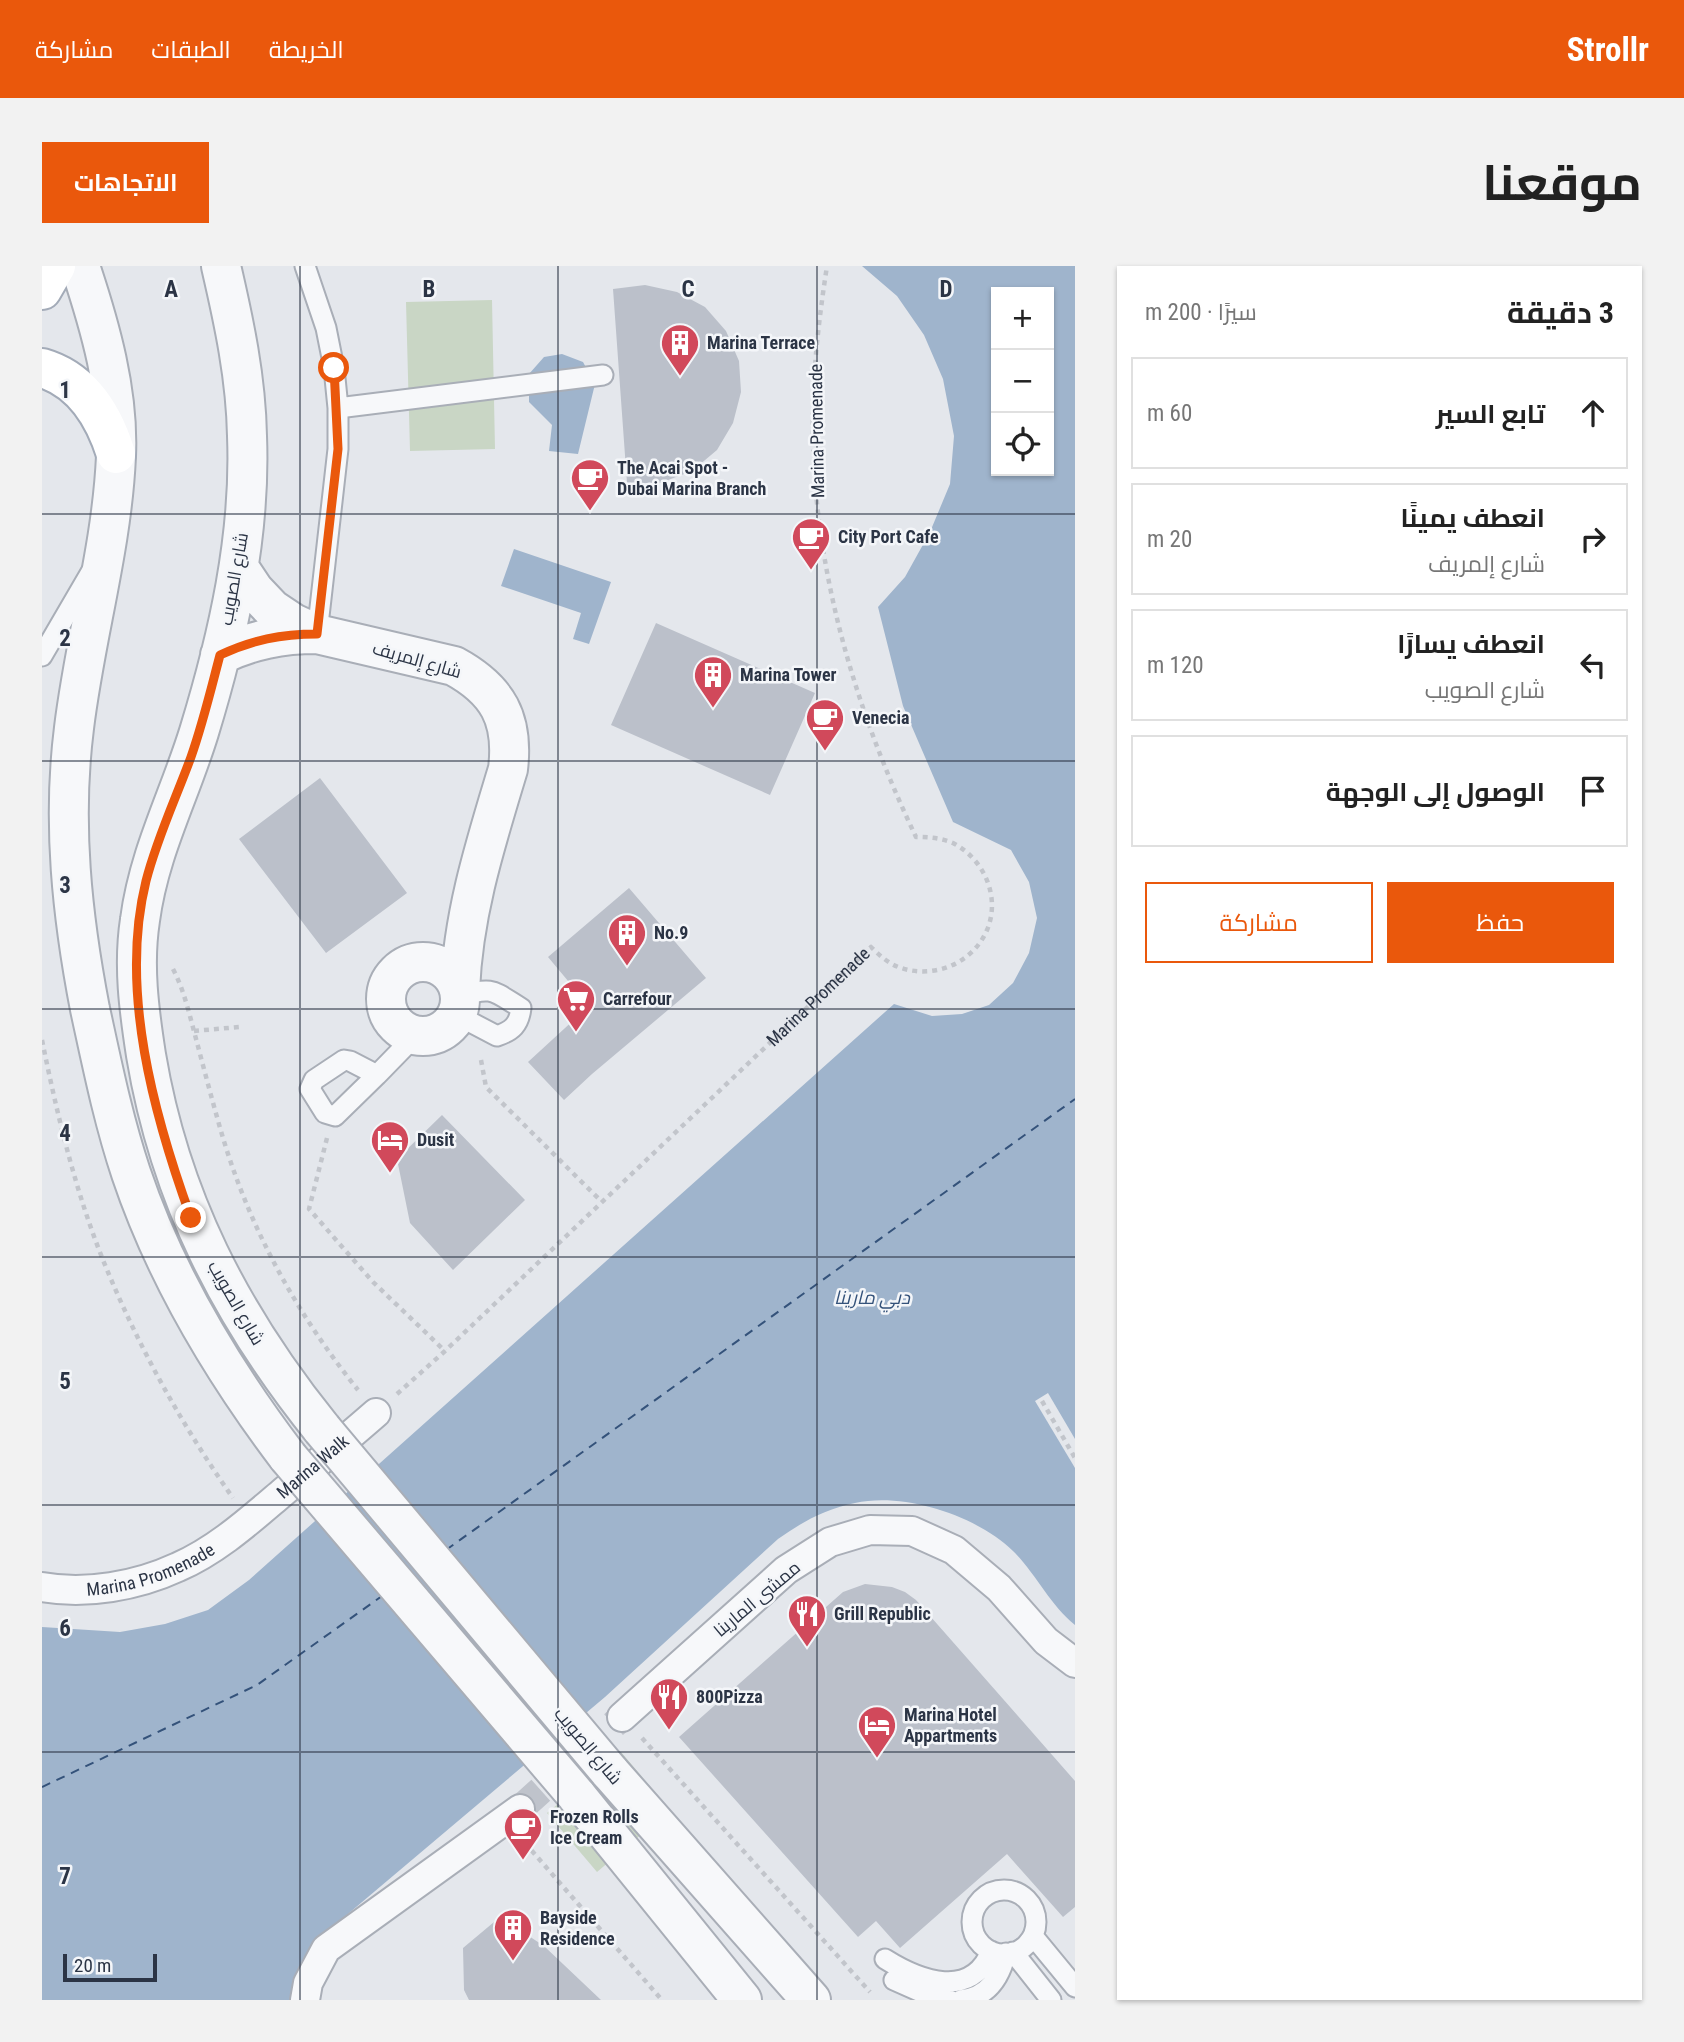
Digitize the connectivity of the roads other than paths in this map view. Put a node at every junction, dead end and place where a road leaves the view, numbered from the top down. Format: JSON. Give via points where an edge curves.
{"nodes":[{"id":1,"x":57,"y":266,"type":"edge"},
{"id":2,"x":80,"y":266,"type":"edge"},
{"id":3,"x":221,"y":266,"type":"edge"},
{"id":4,"x":305,"y":266,"type":"edge"},
{"id":5,"x":42,"y":290,"type":"edge"},
{"id":6,"x":42,"y":368,"type":"edge"},
{"id":7,"x":603,"y":375,"type":"dead end"},
{"id":8,"x":338,"y":408,"type":"junction"},
{"id":9,"x":116,"y":454,"type":"junction"},
{"id":10,"x":107,"y":544,"type":"junction"},
{"id":11,"x":240,"y":569,"type":"junction"},
{"id":12,"x":317,"y":634,"type":"junction"},
{"id":13,"x":220,"y":655,"type":"junction"},
{"id":14,"x":42,"y":656,"type":"edge"},
{"id":15,"x":477,"y":873,"type":"junction"},
{"id":16,"x":412,"y":963,"type":"junction"},
{"id":17,"x":460,"y":1000,"type":"junction"},
{"id":18,"x":416,"y":1035,"type":"junction"},
{"id":19,"x":377,"y":1075,"type":"junction"},
{"id":20,"x":376,"y":1413,"type":"road end"},
{"id":21,"x":249,"y":1521,"type":"joint"},
{"id":22,"x":42,"y":1587,"type":"edge"},
{"id":23,"x":1075,"y":1664,"type":"edge"},
{"id":24,"x":622,"y":1717,"type":"tunnel mouth"},
{"id":25,"x":512,"y":1814,"type":"tunnel mouth"},
{"id":26,"x":1033,"y":1936,"type":"junction"},
{"id":27,"x":1003,"y":1952,"type":"junction"},
{"id":28,"x":1075,"y":1987,"type":"edge"},
{"id":29,"x":304,"y":2000,"type":"edge"},
{"id":30,"x":742,"y":2000,"type":"edge"},
{"id":31,"x":811,"y":2000,"type":"edge"},
{"id":32,"x":950,"y":2000,"type":"edge"},
{"id":33,"x":961,"y":2000,"type":"edge"},
{"id":34,"x":1051,"y":2000,"type":"edge"}],
"edges":[{"from":1,"to":5,"type":"main road"},
{"from":2,"to":9,"type":"street","via":[[105,355]]},
{"from":3,"to":11,"type":"street","name":"شارع الصويب","via":[[238,344],[248,438]]},
{"from":4,"to":8,"type":"lane","via":[[326,328]]},
{"from":6,"to":9,"type":"main road","via":[[75,386],[94,405]]},
{"from":7,"to":8,"type":"lane"},
{"from":8,"to":12,"type":"lane","via":[[338,449]]},
{"from":9,"to":10,"type":"street"},
{"from":10,"to":14,"type":"lane"},
{"from":10,"to":30,"type":"street","bridge":true,"via":[[74,727],[69,855],[80,960],[115,1122],[150,1224],[225,1369],[288,1457],[576,1795]]},
{"from":11,"to":12,"type":"street","name":"شارع إلمريف","via":[[272,609]]},
{"from":11,"to":13,"type":"street","name":"شارع الصويب"},
{"from":12,"to":13,"type":"street","name":"شارع إلمريف","via":[[267,637]]},
{"from":12,"to":15,"type":"street","name":"شارع إلمريف","via":[[454,667],[472,676],[500,707],[508,727],[508,769]]},
{"from":13,"to":31,"type":"street","name":"شارع الصويب","bridge":true,"via":[[192,752],[156,846],[139,923],[139,1002],[152,1086],[191,1218],[256,1340],[321,1429],[608,1771]]},
{"from":15,"to":16,"type":"street","name":"شارع إلمريف","via":[[449,920]]},
{"from":15,"to":17,"type":"street","name":"شارع إلمريف","via":[[463,949]]},
{"from":16,"to":17,"type":"street","via":[[424,961],[447,970],[456,979]]},
{"from":16,"to":18,"type":"street","via":[[392,977],[386,1001],[395,1023]]},
{"from":17,"to":18,"type":"street","via":[[450,1025],[429,1036]]},
{"from":18,"to":19,"type":"lane"},
{"from":19,"to":19,"type":"lane","via":[[346,1060],[311,1083],[311,1093],[332,1117]]},
{"from":20,"to":21,"type":"street","name":"Marina Walk"},
{"from":21,"to":22,"type":"street","name":"Marina Promenade","via":[[178,1567],[138,1582],[96,1589]]},
{"from":23,"to":24,"type":"street","name":"ممشى المارينا","via":[[954,1550],[912,1531],[870,1530],[830,1542],[786,1570]]},
{"from":25,"to":29,"type":"street","via":[[326,1949]]},
{"from":26,"to":27,"type":"lane","via":[[1022,1948]]},
{"from":26,"to":27,"type":"lane","via":[[1037,1922],[1026,1898],[1014,1891],[987,1894],[972,1917],[974,1931],[980,1943]]},
{"from":26,"to":28,"type":"lane"},
{"from":27,"to":32,"type":"lane","via":[[975,1975],[952,1983],[919,1978],[882,1964],[913,1990]]},
{"from":27,"to":33,"type":"lane","via":[[996,1980],[978,1996]]},
{"from":27,"to":34,"type":"lane"}]}
